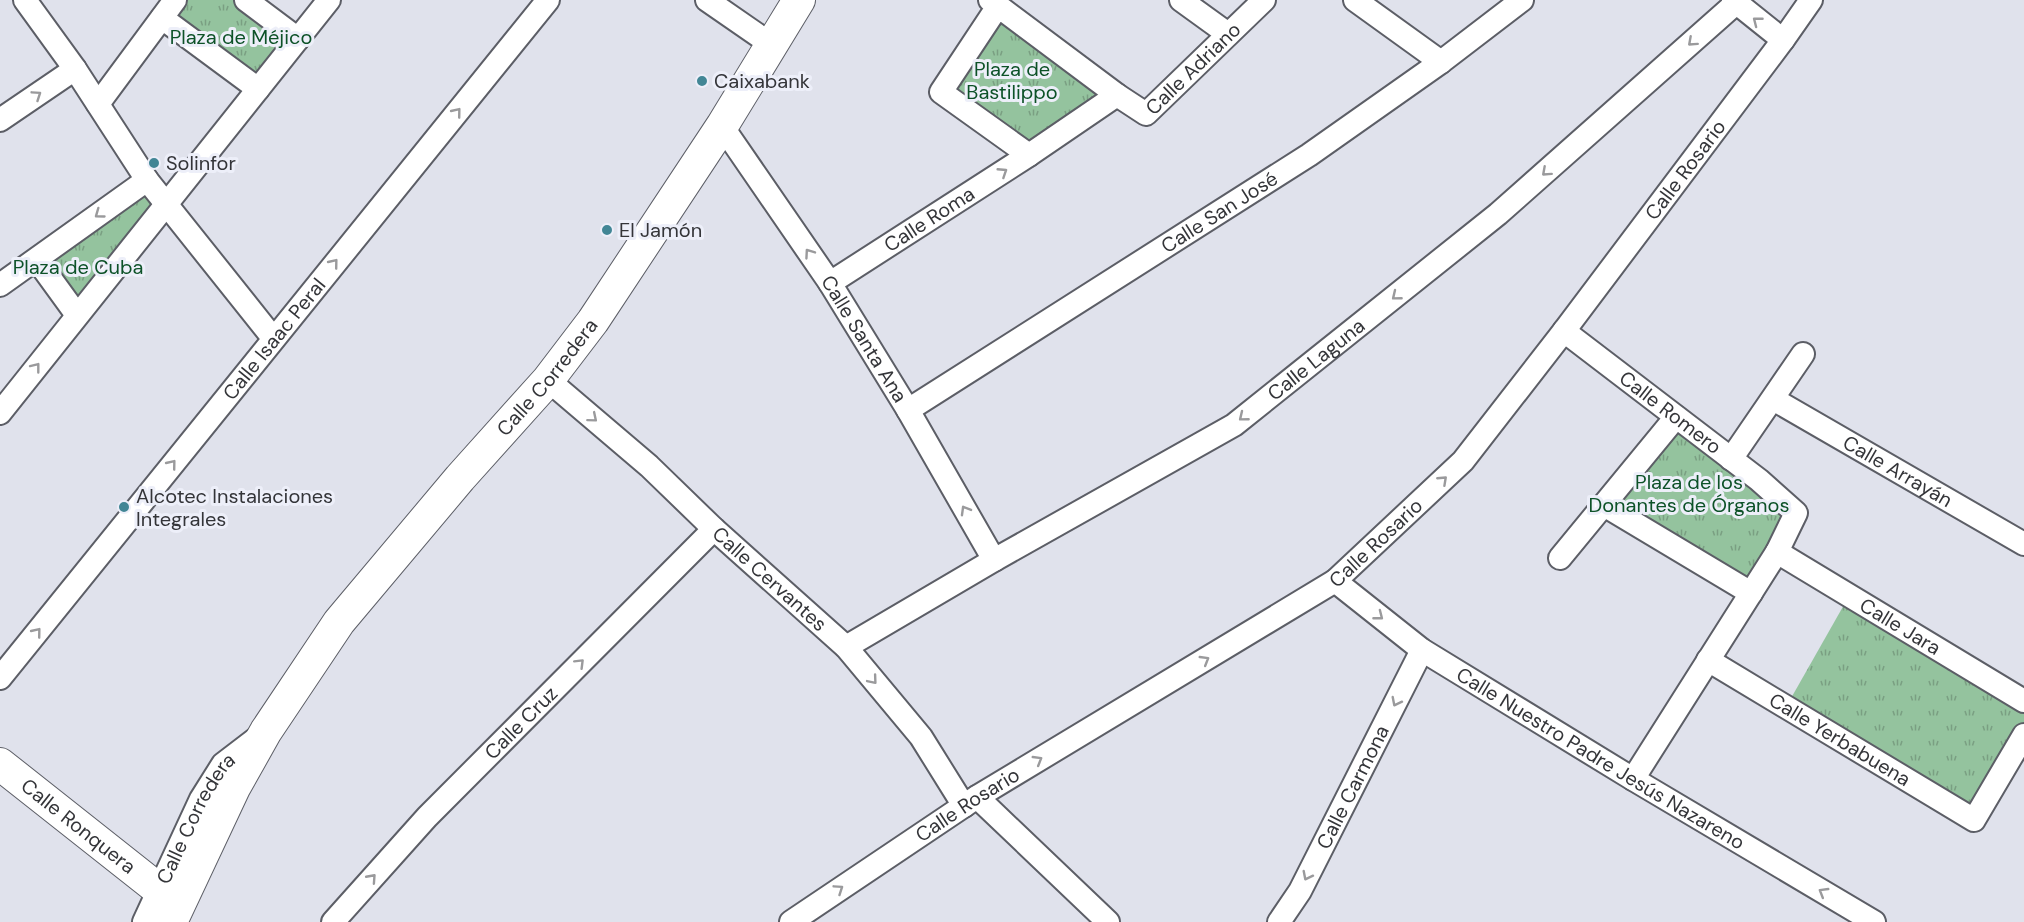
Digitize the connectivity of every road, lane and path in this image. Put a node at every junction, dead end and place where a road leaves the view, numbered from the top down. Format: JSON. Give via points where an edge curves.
{"nodes":[{"id":1,"x":25,"y":0,"type":"edge"},
{"id":2,"x":175,"y":0,"type":"edge"},
{"id":3,"x":246,"y":0,"type":"edge"},
{"id":4,"x":329,"y":0,"type":"edge"},
{"id":5,"x":548,"y":0,"type":"edge"},
{"id":6,"x":707,"y":0,"type":"edge"},
{"id":7,"x":799,"y":0,"type":"edge"},
{"id":8,"x":1181,"y":0,"type":"edge"},
{"id":9,"x":1264,"y":0,"type":"edge"},
{"id":10,"x":1355,"y":0,"type":"edge"},
{"id":11,"x":1522,"y":0,"type":"edge"},
{"id":12,"x":1811,"y":0,"type":"edge"},
{"id":13,"x":1734,"y":2,"type":"edge"},
{"id":14,"x":994,"y":3,"type":"edge"},
{"id":15,"x":162,"y":18,"type":"junction"},
{"id":16,"x":1228,"y":34,"type":"junction"},
{"id":17,"x":298,"y":39,"type":"junction"},
{"id":18,"x":1783,"y":40,"type":"junction"},
{"id":19,"x":772,"y":45,"type":"junction"},
{"id":20,"x":1442,"y":62,"type":"junction"},
{"id":21,"x":75,"y":69,"type":"junction"},
{"id":22,"x":258,"y":89,"type":"junction"},
{"id":23,"x":1117,"y":95,"type":"junction"},
{"id":24,"x":98,"y":104,"type":"junction"},
{"id":25,"x":0,"y":120,"type":"edge"},
{"id":26,"x":722,"y":126,"type":"junction"},
{"id":27,"x":1029,"y":155,"type":"junction"},
{"id":28,"x":147,"y":180,"type":"junction"},
{"id":29,"x":165,"y":205,"type":"junction"},
{"id":30,"x":37,"y":260,"type":"junction"},
{"id":31,"x":830,"y":283,"type":"junction"},
{"id":32,"x":0,"y":285,"type":"edge"},
{"id":33,"x":77,"y":315,"type":"junction"},
{"id":34,"x":1564,"y":331,"type":"junction"},
{"id":35,"x":273,"y":338,"type":"junction"},
{"id":36,"x":1803,"y":354,"type":"dead end"},
{"id":37,"x":548,"y":380,"type":"junction"},
{"id":38,"x":1773,"y":399,"type":"junction"},
{"id":39,"x":908,"y":410,"type":"junction"},
{"id":40,"x":0,"y":413,"type":"edge"},
{"id":41,"x":1676,"y":417,"type":"junction"},
{"id":42,"x":1731,"y":459,"type":"junction"},
{"id":43,"x":1604,"y":505,"type":"junction"},
{"id":44,"x":714,"y":529,"type":"junction"},
{"id":45,"x":2024,"y":544,"type":"edge"},
{"id":46,"x":1777,"y":552,"type":"junction"},
{"id":47,"x":1560,"y":558,"type":"dead end"},
{"id":48,"x":994,"y":560,"type":"junction"},
{"id":49,"x":1335,"y":581,"type":"junction"},
{"id":50,"x":1751,"y":593,"type":"junction"},
{"id":51,"x":846,"y":647,"type":"junction"},
{"id":52,"x":1422,"y":650,"type":"junction"},
{"id":53,"x":1708,"y":660,"type":"junction"},
{"id":54,"x":0,"y":678,"type":"edge"},
{"id":55,"x":2024,"y":700,"type":"edge"},
{"id":56,"x":266,"y":731,"type":"junction"},
{"id":57,"x":2021,"y":747,"type":"edge"},
{"id":58,"x":0,"y":764,"type":"edge"},
{"id":59,"x":1633,"y":779,"type":"junction"},
{"id":60,"x":971,"y":801,"type":"junction"},
{"id":61,"x":158,"y":888,"type":"junction"},
{"id":62,"x":144,"y":922,"type":"edge"},
{"id":63,"x":171,"y":922,"type":"edge"},
{"id":64,"x":333,"y":922,"type":"edge"},
{"id":65,"x":790,"y":922,"type":"edge"},
{"id":66,"x":1108,"y":922,"type":"edge"},
{"id":67,"x":1279,"y":922,"type":"edge"},
{"id":68,"x":1874,"y":922,"type":"edge"}],
"edges":[{"from":1,"to":21,"type":"street"},
{"from":2,"to":15,"type":"street"},
{"from":3,"to":17,"type":"street"},
{"from":4,"to":17,"type":"street"},
{"from":35,"to":5,"type":"street","name":"Calle Isaac Peral","one_way":true},
{"from":6,"to":19,"type":"street"},
{"from":7,"to":19,"type":"street","name":"Calle Corredera"},
{"from":8,"to":16,"type":"street"},
{"from":9,"to":16,"type":"street","name":"Calle Adriano"},
{"from":10,"to":20,"type":"street"},
{"from":11,"to":20,"type":"street","name":"Calle San José"},
{"from":12,"to":18,"type":"street","name":"Calle Rosario"},
{"from":18,"to":13,"type":"street","one_way":true},
{"from":13,"to":48,"type":"street","name":"Calle Laguna","one_way":true,"via":[[1498,214],[1234,425]]},
{"from":14,"to":23,"type":"street"},
{"from":14,"to":27,"type":"street","via":[[941,92]]},
{"from":15,"to":22,"type":"street"},
{"from":15,"to":24,"type":"street"},
{"from":16,"to":23,"type":"street","name":"Calle Adriano","via":[[1146,114]]},
{"from":17,"to":22,"type":"street"},
{"from":18,"to":34,"type":"street","name":"Calle Rosario"},
{"from":19,"to":26,"type":"street","name":"Calle Corredera"},
{"from":20,"to":39,"type":"street","name":"Calle San José","via":[[1309,155]]},
{"from":21,"to":24,"type":"street"},
{"from":25,"to":21,"type":"street","one_way":true},
{"from":22,"to":29,"type":"street"},
{"from":23,"to":27,"type":"street"},
{"from":24,"to":28,"type":"street"},
{"from":31,"to":26,"type":"street","name":"Calle Santa Ana","one_way":true},
{"from":26,"to":37,"type":"street","name":"Calle Corredera","via":[[593,321]]},
{"from":31,"to":27,"type":"street","name":"Calle Roma","one_way":true},
{"from":28,"to":29,"type":"street"},
{"from":28,"to":30,"type":"street","one_way":true},
{"from":29,"to":33,"type":"street"},
{"from":29,"to":35,"type":"street"},
{"from":30,"to":32,"type":"street"},
{"from":30,"to":33,"type":"street"},
{"from":31,"to":39,"type":"street","name":"Calle Santa Ana"},
{"from":40,"to":33,"type":"street","one_way":true},
{"from":34,"to":41,"type":"street","name":"Calle Romero"},
{"from":49,"to":34,"type":"street","name":"Calle Rosario","one_way":true,"via":[[1462,461]]},
{"from":54,"to":35,"type":"street","name":"Calle Isaac Peral","one_way":true},
{"from":36,"to":38,"type":"street"},
{"from":37,"to":44,"type":"street","name":"Calle Cervantes","one_way":true,"via":[[649,466]]},
{"from":37,"to":56,"type":"street","name":"Calle Corredera","via":[[339,622]]},
{"from":38,"to":42,"type":"street"},
{"from":38,"to":45,"type":"street","name":"Calle Arrayán"},
{"from":48,"to":39,"type":"street","name":"Calle Santa Ana","one_way":true},
{"from":41,"to":42,"type":"street","name":"Calle Romero"},
{"from":41,"to":43,"type":"street"},
{"from":42,"to":46,"type":"street","name":"Calle Romero","via":[[1796,513]]},
{"from":43,"to":47,"type":"street"},
{"from":43,"to":50,"type":"street"},
{"from":44,"to":51,"type":"street","name":"Calle Cervantes"},
{"from":64,"to":44,"type":"street","name":"Calle Cruz","one_way":true,"via":[[427,817]]},
{"from":46,"to":50,"type":"street"},
{"from":46,"to":55,"type":"street","name":"Calle Jara"},
{"from":48,"to":51,"type":"street","name":"Calle Laguna"},
{"from":49,"to":52,"type":"street","name":"Calle Nuestro Padre Jesús Nazareno","one_way":true},
{"from":60,"to":49,"type":"street","name":"Calle Rosario","one_way":true},
{"from":50,"to":53,"type":"street"},
{"from":51,"to":60,"type":"street","name":"Calle Cervantes","one_way":true},
{"from":52,"to":59,"type":"street","name":"Calle Nuestro Padre Jesús Nazareno"},
{"from":52,"to":67,"type":"street","name":"Calle Carmona","one_way":true,"via":[[1300,891]]},
{"from":53,"to":57,"type":"street","name":"Calle Yerbabuena","via":[[1974,820]]},
{"from":53,"to":59,"type":"street"},
{"from":56,"to":61,"type":"street","name":"Calle Corredera","via":[[223,764],[201,799]]},
{"from":56,"to":63,"type":"street","name":"Calle Corredera","via":[[234,788]]},
{"from":58,"to":61,"type":"street","name":"Calle Ronquera"},
{"from":68,"to":59,"type":"street","name":"Calle Nuestro Padre Jesús Nazareno","one_way":true},
{"from":65,"to":60,"type":"street","name":"Calle Rosario","one_way":true},
{"from":60,"to":66,"type":"street","name":"Calle Cervantes","via":[[1033,850]]},
{"from":61,"to":62,"type":"street","name":"Calle Corredera"}]}
